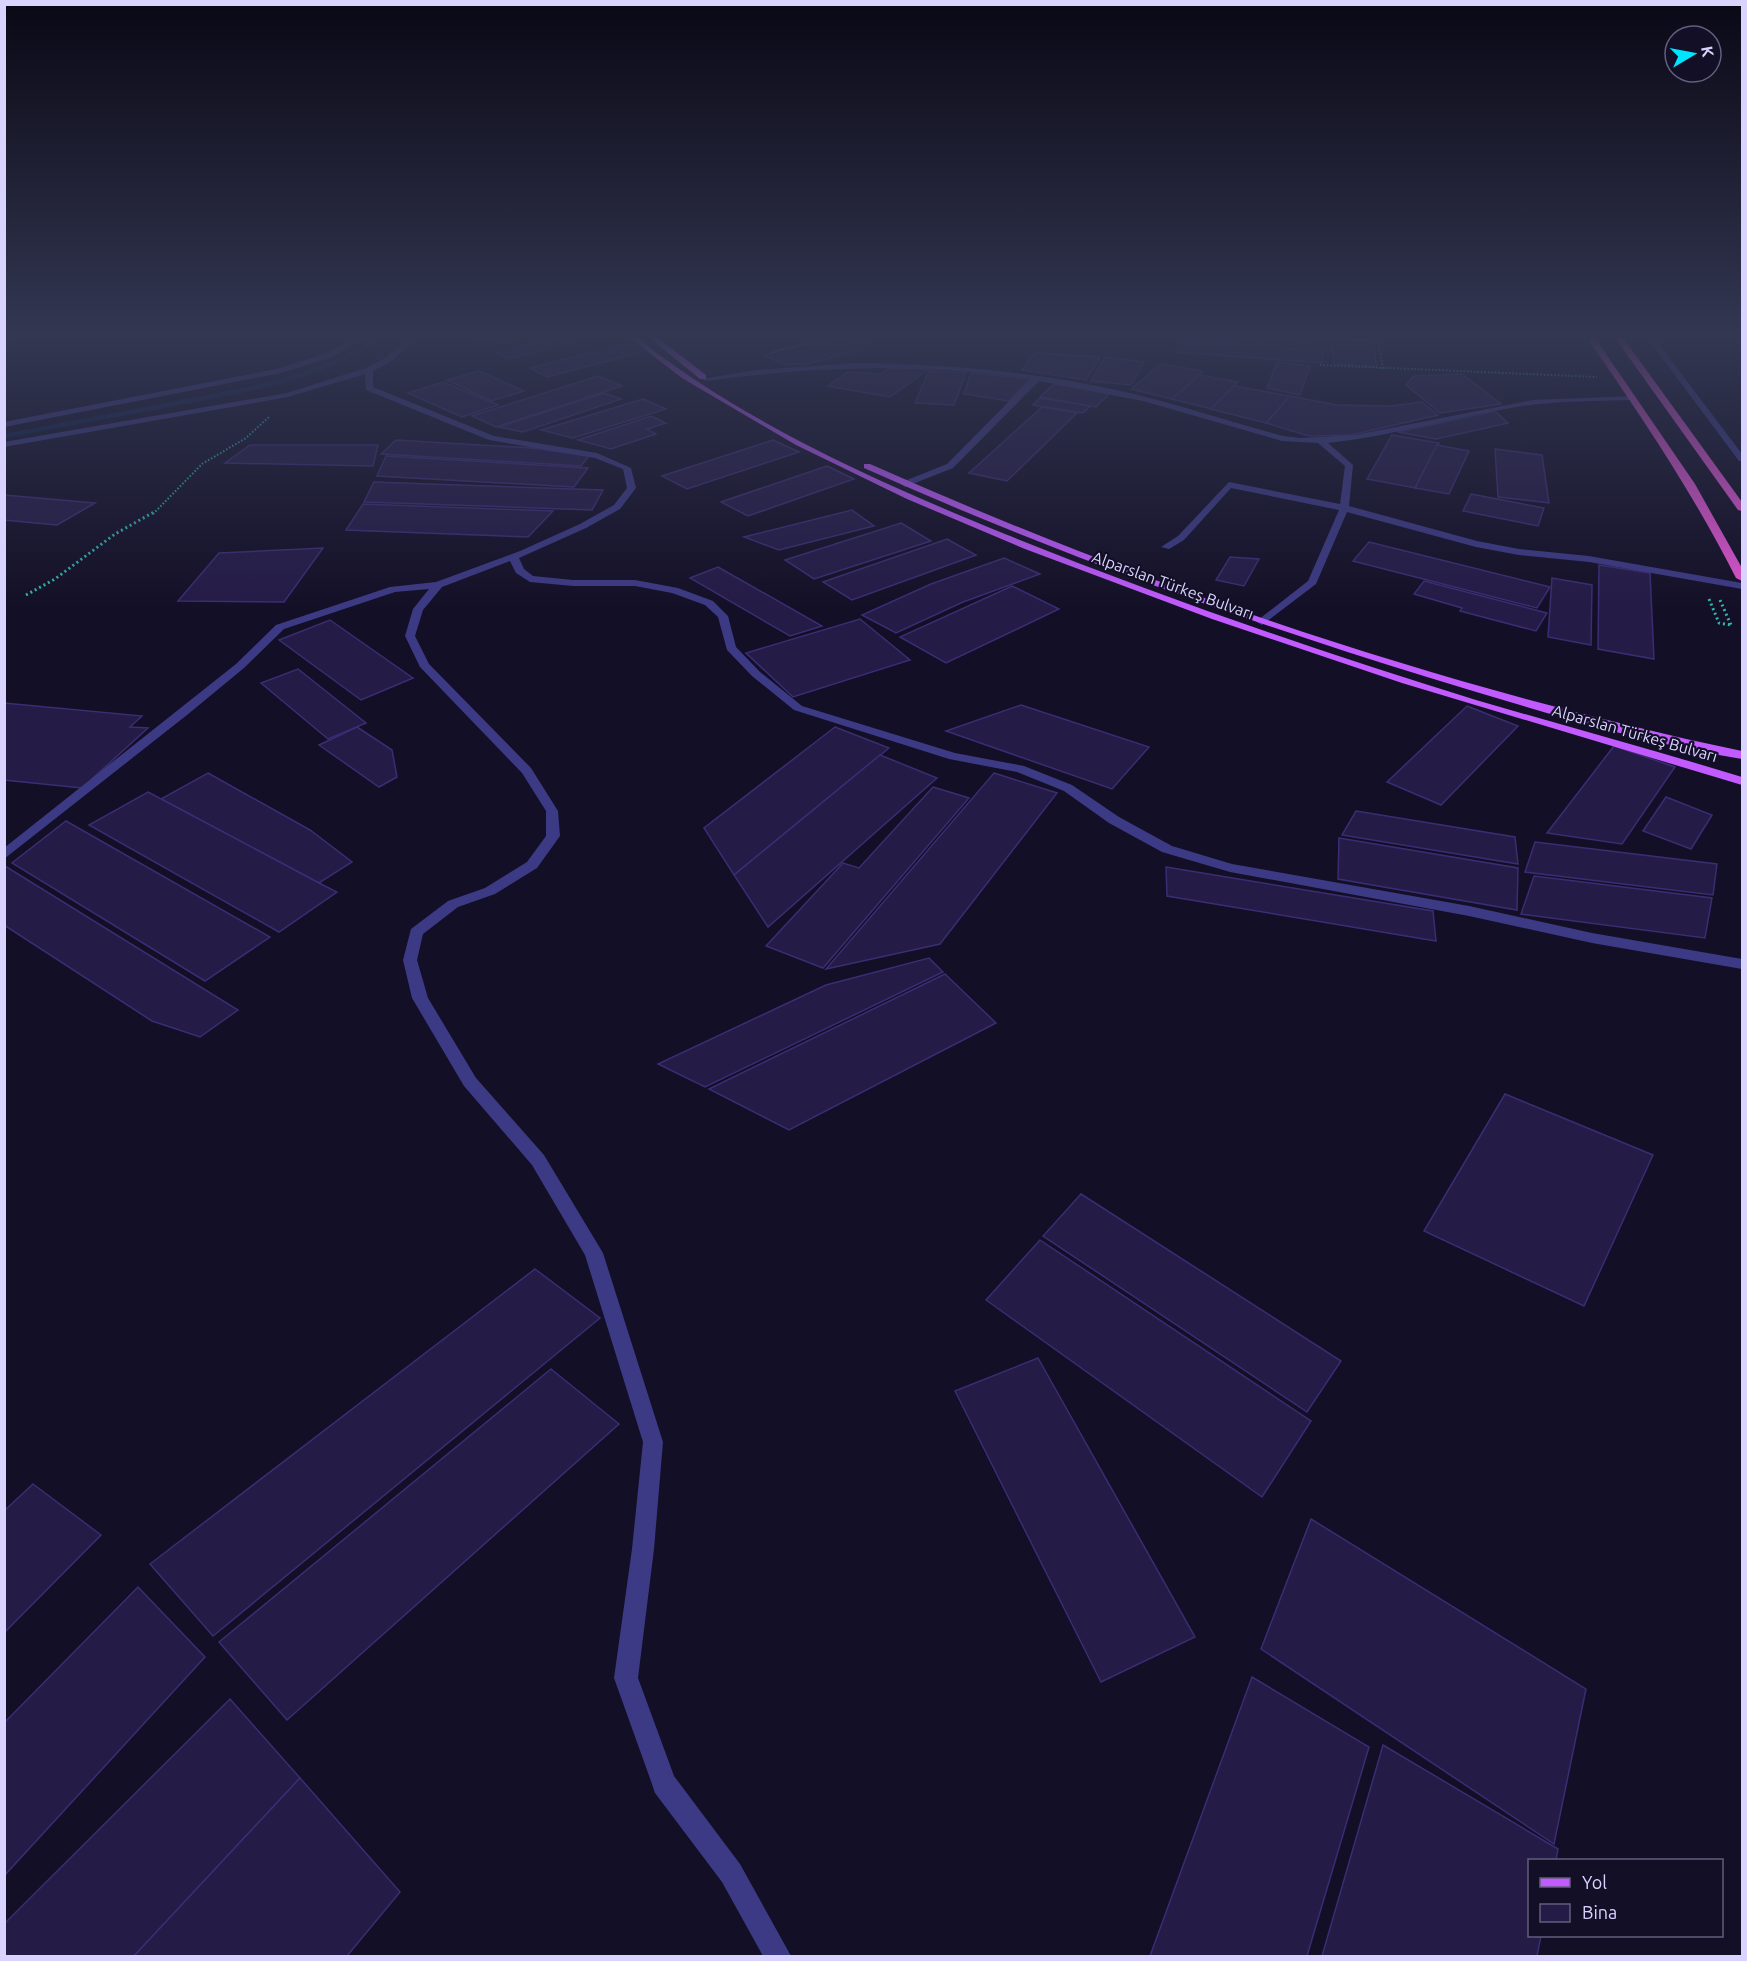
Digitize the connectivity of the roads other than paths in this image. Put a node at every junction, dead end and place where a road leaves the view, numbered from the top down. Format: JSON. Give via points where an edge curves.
{"nodes":[{"id":1,"x":102,"y":427,"type":"edge"},
{"id":2,"x":461,"y":427,"type":"edge"},
{"id":3,"x":769,"y":427,"type":"edge"},
{"id":4,"x":788,"y":427,"type":"edge"},
{"id":5,"x":989,"y":427,"type":"edge"},
{"id":6,"x":1244,"y":427,"type":"edge"},
{"id":7,"x":1407,"y":427,"type":"edge"},
{"id":8,"x":1651,"y":427,"type":"edge"},
{"id":9,"x":1684,"y":427,"type":"edge"},
{"id":10,"x":1718,"y":427,"type":"edge"},
{"id":11,"x":1320,"y":440,"type":"junction"},
{"id":12,"x":4,"y":446,"type":"edge"},
{"id":13,"x":1743,"y":459,"type":"edge"},
{"id":14,"x":905,"y":484,"type":"junction"},
{"id":15,"x":1344,"y":507,"type":"junction"},
{"id":16,"x":1743,"y":508,"type":"edge"},
{"id":17,"x":1166,"y":547,"type":"dead end"},
{"id":18,"x":513,"y":556,"type":"junction"},
{"id":19,"x":1743,"y":578,"type":"edge"},
{"id":20,"x":438,"y":585,"type":"junction"},
{"id":21,"x":1743,"y":586,"type":"edge"},
{"id":22,"x":1262,"y":622,"type":"junction"},
{"id":23,"x":1743,"y":754,"type":"edge"},
{"id":24,"x":1743,"y":781,"type":"edge"},
{"id":25,"x":4,"y":855,"type":"edge"},
{"id":26,"x":1743,"y":964,"type":"edge"},
{"id":27,"x":778,"y":1956,"type":"edge"}],
"edges":[{"from":1,"to":12,"type":"street"},
{"from":2,"to":18,"type":"street","via":[[492,438],[597,456],[627,468],[632,488],[617,507]]},
{"from":3,"to":24,"type":"main road","name":"Alparslan Türkeş Bulvarı","via":[[915,500],[1046,554],[1250,629],[1417,684]]},
{"from":4,"to":14,"type":"main road","name":"Alparslan Türkeş Bulvarı"},
{"from":5,"to":14,"type":"street","via":[[950,466]]},
{"from":6,"to":11,"type":"street","via":[[1298,441]]},
{"from":7,"to":11,"type":"street"},
{"from":8,"to":19,"type":"highway","via":[[1718,527]]},
{"from":9,"to":16,"type":"highway"},
{"from":10,"to":13,"type":"street"},
{"from":11,"to":15,"type":"street","via":[[1349,465]]},
{"from":14,"to":22,"type":"main road","name":"Alparslan Türkeş Bulvarı"},
{"from":15,"to":17,"type":"street","via":[[1229,484],[1181,538]]},
{"from":15,"to":21,"type":"street","via":[[1476,544]]},
{"from":15,"to":22,"type":"street","via":[[1312,582]]},
{"from":18,"to":20,"type":"street"},
{"from":18,"to":26,"type":"street","via":[[520,571],[530,579],[635,583],[674,590],[709,603],[723,616],[731,648],[798,708],[953,756],[1020,769],[1068,788],[1114,820],[1167,849],[1230,868]]},
{"from":20,"to":25,"type":"street","via":[[394,589],[280,627],[192,706]]},
{"from":20,"to":27,"type":"street","via":[[418,609],[410,636],[424,665],[526,771],[552,812],[553,836],[532,865],[490,891],[453,904],[416,932],[410,960],[420,998],[470,1082],[538,1160],[594,1253],[653,1442],[626,1678],[664,1784],[731,1873]]},
{"from":22,"to":23,"type":"main road","name":"Alparslan Türkeş Bulvarı","via":[[1561,712]]}]}
